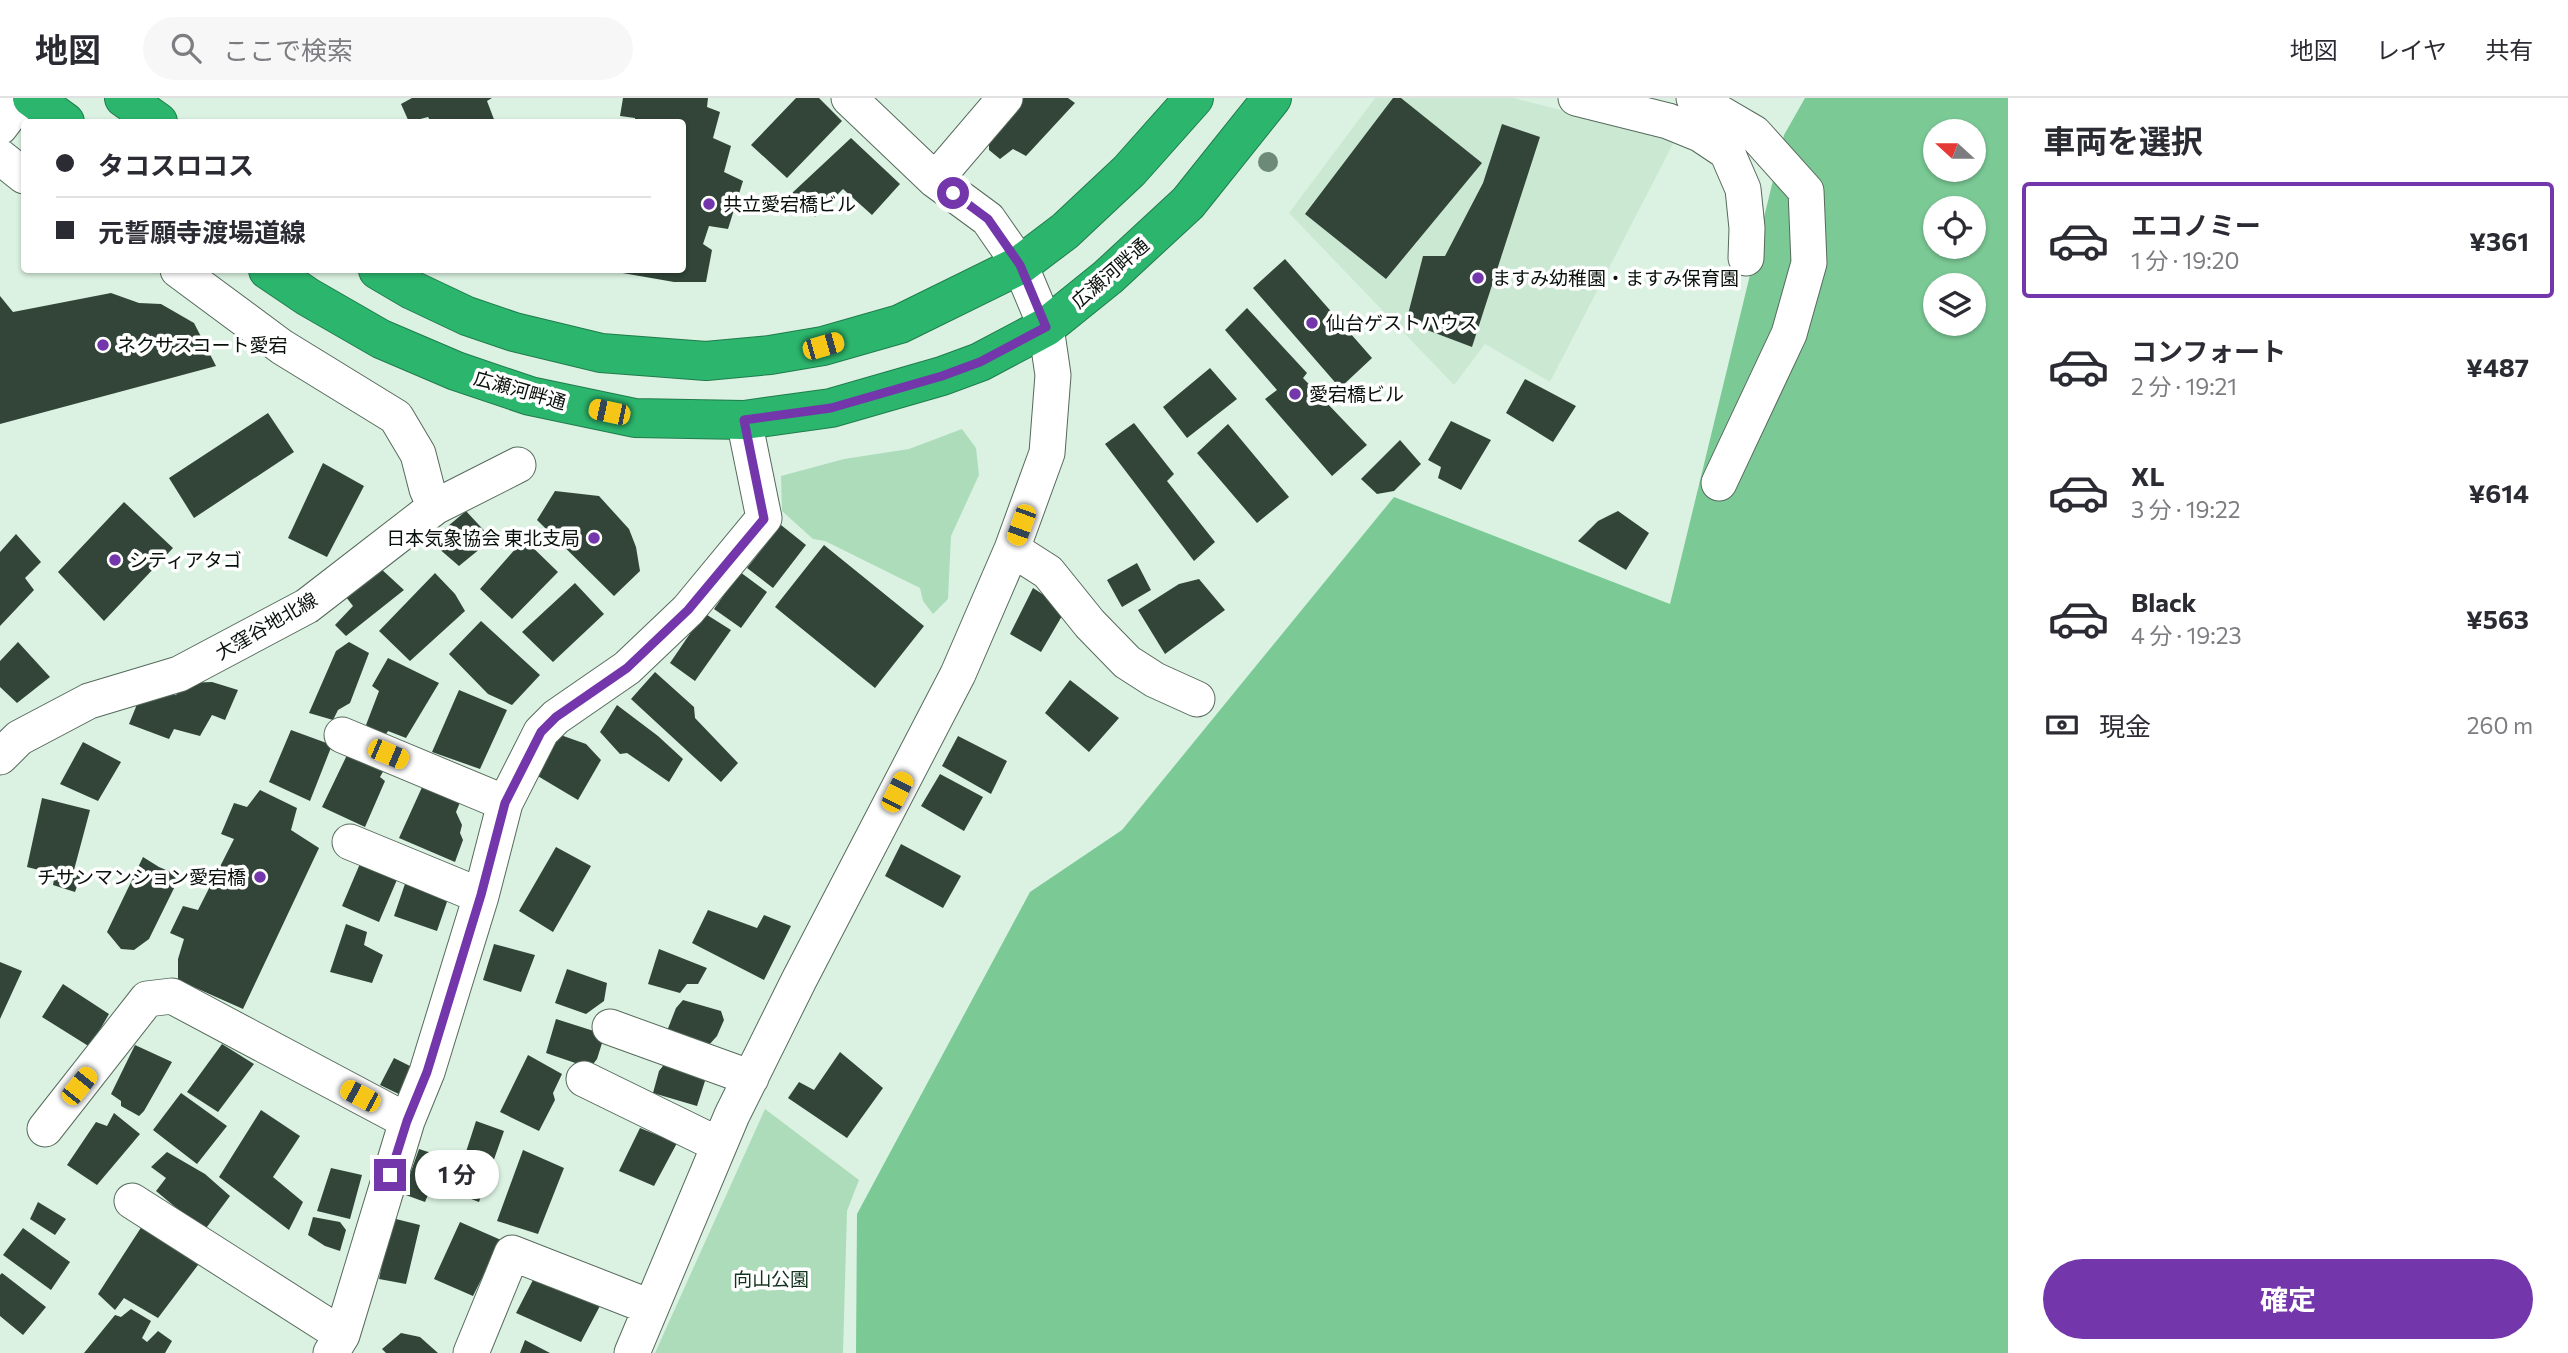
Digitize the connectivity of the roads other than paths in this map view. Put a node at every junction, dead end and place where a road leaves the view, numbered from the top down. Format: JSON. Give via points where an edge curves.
{"nodes":[{"id":1,"x":22,"y":98,"type":"edge"},
{"id":2,"x":32,"y":98,"type":"edge"},
{"id":3,"x":124,"y":98,"type":"edge"},
{"id":4,"x":849,"y":98,"type":"edge"},
{"id":5,"x":1005,"y":98,"type":"edge"},
{"id":6,"x":1194,"y":98,"type":"edge"},
{"id":7,"x":1272,"y":98,"type":"edge"},
{"id":8,"x":1576,"y":98,"type":"edge"},
{"id":9,"x":1694,"y":98,"type":"edge"},
{"id":10,"x":61,"y":119,"type":"edge"},
{"id":11,"x":154,"y":119,"type":"edge"},
{"id":12,"x":0,"y":127,"type":"edge"},
{"id":13,"x":0,"y":158,"type":"edge"},
{"id":14,"x":21,"y":174,"type":"edge"},
{"id":15,"x":935,"y":180,"type":"junction"},
{"id":16,"x":1746,"y":258,"type":"dead end"},
{"id":17,"x":1020,"y":265,"type":"junction"},
{"id":18,"x":182,"y":273,"type":"edge"},
{"id":19,"x":272,"y":273,"type":"edge"},
{"id":20,"x":383,"y":273,"type":"edge"},
{"id":21,"x":1046,"y":327,"type":"junction"},
{"id":22,"x":744,"y":420,"type":"junction"},
{"id":23,"x":518,"y":465,"type":"dead end"},
{"id":24,"x":1719,"y":484,"type":"dead end"},
{"id":25,"x":435,"y":507,"type":"junction"},
{"id":26,"x":1012,"y":549,"type":"junction"},
{"id":27,"x":1197,"y":699,"type":"dead end"},
{"id":28,"x":342,"y":735,"type":"dead end"},
{"id":29,"x":6,"y":738,"type":"edge"},
{"id":30,"x":505,"y":803,"type":"junction"},
{"id":31,"x":350,"y":842,"type":"dead end"},
{"id":32,"x":481,"y":895,"type":"junction"},
{"id":33,"x":610,"y":1027,"type":"dead end"},
{"id":34,"x":751,"y":1078,"type":"junction"},
{"id":35,"x":584,"y":1079,"type":"dead end"},
{"id":36,"x":407,"y":1121,"type":"junction"},
{"id":37,"x":44,"y":1129,"type":"dead end"},
{"id":38,"x":719,"y":1145,"type":"junction"},
{"id":39,"x":132,"y":1201,"type":"dead end"},
{"id":40,"x":650,"y":1307,"type":"junction"},
{"id":41,"x":337,"y":1344,"type":"edge"},
{"id":42,"x":471,"y":1353,"type":"edge"},
{"id":43,"x":632,"y":1353,"type":"edge"}],
"edges":[{"from":1,"to":12,"type":"street"},
{"from":2,"to":10,"type":"highway"},
{"from":3,"to":11,"type":"highway"},
{"from":4,"to":15,"type":"street"},
{"from":5,"to":15,"type":"street"},
{"from":6,"to":17,"type":"highway","via":[[1129,171],[1065,231]]},
{"from":7,"to":21,"type":"highway","name":"広瀬河畔通","via":[[1188,203]]},
{"from":8,"to":16,"type":"street","via":[[1668,121],[1727,152],[1744,189]]},
{"from":9,"to":24,"type":"street","via":[[1754,133],[1806,191],[1809,263],[1789,334]]},
{"from":13,"to":14,"type":"street"},
{"from":15,"to":17,"type":"street","via":[[988,219]]},
{"from":17,"to":20,"type":"highway","via":[[900,324],[823,346],[706,361],[601,353],[514,332],[467,316]]},
{"from":17,"to":21,"type":"street"},
{"from":18,"to":25,"type":"street","via":[[282,347],[396,417],[418,454]]},
{"from":19,"to":22,"type":"highway","name":"広瀬河畔通","via":[[381,339],[530,396],[635,418]]},
{"from":21,"to":22,"type":"highway","name":"広瀬河畔通","via":[[980,362],[942,376],[831,408]]},
{"from":21,"to":26,"type":"street","via":[[1053,375],[1047,453]]},
{"from":22,"to":30,"type":"street","via":[[764,519],[688,610],[627,668],[541,732]]},
{"from":23,"to":25,"type":"street","name":"大窪谷地北線"},
{"from":25,"to":29,"type":"street","name":"大窪谷地北線","via":[[307,606],[178,674],[89,701]]},
{"from":26,"to":27,"type":"street","via":[[1048,572],[1126,662]]},
{"from":26,"to":34,"type":"street","via":[[958,674]]},
{"from":28,"to":30,"type":"street"},
{"from":30,"to":32,"type":"street"},
{"from":31,"to":32,"type":"street"},
{"from":32,"to":36,"type":"street","via":[[427,1072]]},
{"from":33,"to":34,"type":"street"},
{"from":34,"to":38,"type":"street"},
{"from":35,"to":38,"type":"street"},
{"from":36,"to":37,"type":"street","via":[[172,996],[147,999]]},
{"from":36,"to":41,"type":"street"},
{"from":38,"to":40,"type":"street"},
{"from":39,"to":41,"type":"street"},
{"from":40,"to":42,"type":"street","via":[[512,1253]]},
{"from":40,"to":43,"type":"street"}]}
